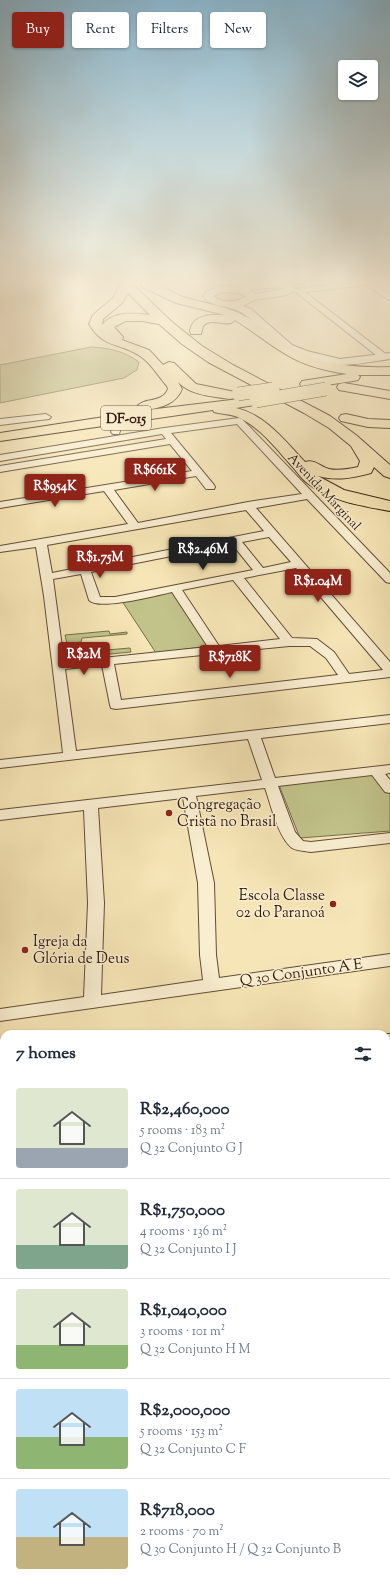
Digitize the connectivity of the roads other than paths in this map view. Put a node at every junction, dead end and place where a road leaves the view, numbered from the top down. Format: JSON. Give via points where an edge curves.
{"nodes":[{"id":1,"x":146,"y":355,"type":"edge"},
{"id":2,"x":158,"y":355,"type":"edge"},
{"id":3,"x":215,"y":355,"type":"edge"},
{"id":4,"x":284,"y":355,"type":"edge"},
{"id":5,"x":298,"y":355,"type":"edge"},
{"id":6,"x":309,"y":355,"type":"edge"},
{"id":7,"x":387,"y":357,"type":"edge"},
{"id":8,"x":390,"y":372,"type":"edge"},
{"id":9,"x":272,"y":376,"type":"dead end"},
{"id":10,"x":390,"y":379,"type":"edge"},
{"id":11,"x":342,"y":383,"type":"junction"},
{"id":12,"x":234,"y":394,"type":"junction"},
{"id":13,"x":390,"y":395,"type":"edge"},
{"id":14,"x":326,"y":398,"type":"junction"},
{"id":15,"x":254,"y":401,"type":"junction"},
{"id":16,"x":196,"y":408,"type":"junction"},
{"id":17,"x":179,"y":410,"type":"junction"},
{"id":18,"x":108,"y":415,"type":"junction"},
{"id":19,"x":46,"y":417,"type":"dead end"},
{"id":20,"x":0,"y":422,"type":"edge"},
{"id":21,"x":390,"y":424,"type":"edge"},
{"id":22,"x":59,"y":427,"type":"junction"},
{"id":23,"x":0,"y":430,"type":"edge"},
{"id":24,"x":164,"y":431,"type":"junction"},
{"id":25,"x":118,"y":435,"type":"junction"},
{"id":26,"x":0,"y":437,"type":"edge"},
{"id":27,"x":174,"y":441,"type":"junction"},
{"id":28,"x":356,"y":441,"type":"junction"},
{"id":29,"x":390,"y":456,"type":"edge"},
{"id":30,"x":0,"y":458,"type":"edge"},
{"id":31,"x":0,"y":469,"type":"edge"},
{"id":32,"x":199,"y":473,"type":"junction"},
{"id":33,"x":390,"y":473,"type":"edge"},
{"id":34,"x":305,"y":481,"type":"junction"},
{"id":35,"x":210,"y":487,"type":"dead end"},
{"id":36,"x":107,"y":488,"type":"junction"},
{"id":37,"x":309,"y":496,"type":"junction"},
{"id":38,"x":0,"y":505,"type":"edge"},
{"id":39,"x":248,"y":505,"type":"junction"},
{"id":40,"x":390,"y":506,"type":"edge"},
{"id":41,"x":135,"y":526,"type":"junction"},
{"id":42,"x":271,"y":533,"type":"junction"},
{"id":43,"x":235,"y":541,"type":"junction"},
{"id":44,"x":41,"y":543,"type":"junction"},
{"id":45,"x":0,"y":549,"type":"edge"},
{"id":46,"x":298,"y":564,"type":"junction"},
{"id":47,"x":85,"y":570,"type":"junction"},
{"id":48,"x":260,"y":571,"type":"junction"},
{"id":49,"x":236,"y":576,"type":"junction"},
{"id":50,"x":48,"y":577,"type":"junction"},
{"id":51,"x":390,"y":580,"type":"edge"},
{"id":52,"x":175,"y":588,"type":"junction"},
{"id":53,"x":289,"y":642,"type":"junction"},
{"id":54,"x":216,"y":650,"type":"junction"},
{"id":55,"x":107,"y":661,"type":"junction"},
{"id":56,"x":58,"y":666,"type":"junction"},
{"id":57,"x":390,"y":672,"type":"edge"},
{"id":58,"x":346,"y":678,"type":"junction"},
{"id":59,"x":390,"y":719,"type":"edge"},
{"id":60,"x":253,"y":735,"type":"junction"},
{"id":61,"x":70,"y":755,"type":"junction"},
{"id":62,"x":0,"y":764,"type":"edge"},
{"id":63,"x":383,"y":770,"type":"edge"},
{"id":64,"x":271,"y":784,"type":"junction"},
{"id":65,"x":390,"y":789,"type":"edge"},
{"id":66,"x":189,"y":794,"type":"junction"},
{"id":67,"x":91,"y":805,"type":"junction"},
{"id":68,"x":0,"y":815,"type":"edge"},
{"id":69,"x":390,"y":838,"type":"edge"},
{"id":70,"x":390,"y":960,"type":"edge"},
{"id":71,"x":212,"y":984,"type":"junction"},
{"id":72,"x":92,"y":1002,"type":"junction"},
{"id":73,"x":0,"y":1015,"type":"edge"}],
"edges":[{"from":1,"to":18,"type":"main road","via":[[175,390],[174,393],[162,402]]},
{"from":2,"to":12,"type":"main road","via":[[191,387],[205,392]]},
{"from":3,"to":28,"type":"main road","via":[[236,373],[324,419]]},
{"from":4,"to":14,"type":"main road","via":[[316,374]]},
{"from":5,"to":8,"type":"main road","via":[[343,370]]},
{"from":6,"to":7,"type":"street","via":[[340,362]]},
{"from":8,"to":11,"type":"main road"},
{"from":9,"to":14,"type":"main road"},
{"from":10,"to":11,"type":"main road"},
{"from":11,"to":13,"type":"main road"},
{"from":11,"to":14,"type":"main road"},
{"from":12,"to":14,"type":"main road","bridge":true},
{"from":12,"to":18,"type":"main road","number":"DF-015"},
{"from":14,"to":15,"type":"main road","bridge":true},
{"from":14,"to":21,"type":"main road","via":[[368,423]]},
{"from":14,"to":29,"type":"main road"},
{"from":15,"to":16,"type":"main road","number":"DF-015"},
{"from":15,"to":28,"type":"main road","via":[[250,407],[315,469],[337,475],[365,470],[368,461]]},
{"from":16,"to":17,"type":"main road","number":"DF-015"},
{"from":16,"to":34,"type":"main road","via":[[237,412],[250,418],[273,436],[300,464]]},
{"from":17,"to":22,"type":"main road","number":"DF-015"},
{"from":17,"to":25,"type":"street","via":[[118,423]]},
{"from":18,"to":23,"type":"main road","number":"DF-015"},
{"from":19,"to":20,"type":"street"},
{"from":22,"to":25,"type":"street","via":[[100,425],[106,426]]},
{"from":22,"to":26,"type":"main road","number":"DF-015"},
{"from":24,"to":25,"type":"street"},
{"from":24,"to":27,"type":"street"},
{"from":24,"to":34,"type":"street","name":"Avenida Marginal","via":[[240,422]]},
{"from":25,"to":30,"type":"street"},
{"from":27,"to":31,"type":"street"},
{"from":27,"to":32,"type":"street"},
{"from":28,"to":33,"type":"main road"},
{"from":32,"to":35,"type":"street"},
{"from":32,"to":36,"type":"street"},
{"from":34,"to":37,"type":"street","name":"Avenida Marginal"},
{"from":34,"to":40,"type":"main road","via":[[363,501]]},
{"from":36,"to":38,"type":"street"},
{"from":36,"to":41,"type":"street"},
{"from":37,"to":39,"type":"street"},
{"from":37,"to":51,"type":"street","name":"Avenida Marginal"},
{"from":39,"to":41,"type":"street"},
{"from":39,"to":42,"type":"street"},
{"from":41,"to":44,"type":"street"},
{"from":42,"to":43,"type":"street"},
{"from":42,"to":46,"type":"street"},
{"from":43,"to":47,"type":"street"},
{"from":43,"to":48,"type":"street"},
{"from":44,"to":45,"type":"street"},
{"from":44,"to":50,"type":"street"},
{"from":46,"to":48,"type":"street"},
{"from":46,"to":57,"type":"street","via":[[355,626]]},
{"from":47,"to":50,"type":"street"},
{"from":47,"to":52,"type":"street","via":[[97,601]]},
{"from":48,"to":49,"type":"street"},
{"from":49,"to":52,"type":"street"},
{"from":49,"to":53,"type":"street"},
{"from":50,"to":56,"type":"street"},
{"from":52,"to":54,"type":"street"},
{"from":53,"to":54,"type":"street"},
{"from":53,"to":58,"type":"street","via":[[313,642],[330,655]]},
{"from":54,"to":55,"type":"street"},
{"from":55,"to":56,"type":"street"},
{"from":55,"to":58,"type":"street","via":[[116,705]]},
{"from":56,"to":61,"type":"street","via":[[62,711]]},
{"from":57,"to":58,"type":"street"},
{"from":59,"to":60,"type":"street"},
{"from":60,"to":61,"type":"street"},
{"from":60,"to":64,"type":"street"},
{"from":61,"to":62,"type":"street"},
{"from":63,"to":64,"type":"street"},
{"from":63,"to":65,"type":"street"},
{"from":64,"to":66,"type":"street"},
{"from":64,"to":69,"type":"street","via":[[288,833],[298,845],[311,847]]},
{"from":66,"to":67,"type":"street"},
{"from":66,"to":71,"type":"street","via":[[206,883],[208,955]]},
{"from":67,"to":68,"type":"street"},
{"from":67,"to":72,"type":"street","via":[[96,903]]},
{"from":70,"to":71,"type":"street","name":"Q 30 Conjunto A E"},
{"from":71,"to":72,"type":"street","name":"Q 30 Conjunto A E"},
{"from":72,"to":73,"type":"street","name":"Q 30 Conjunto A E"}]}
